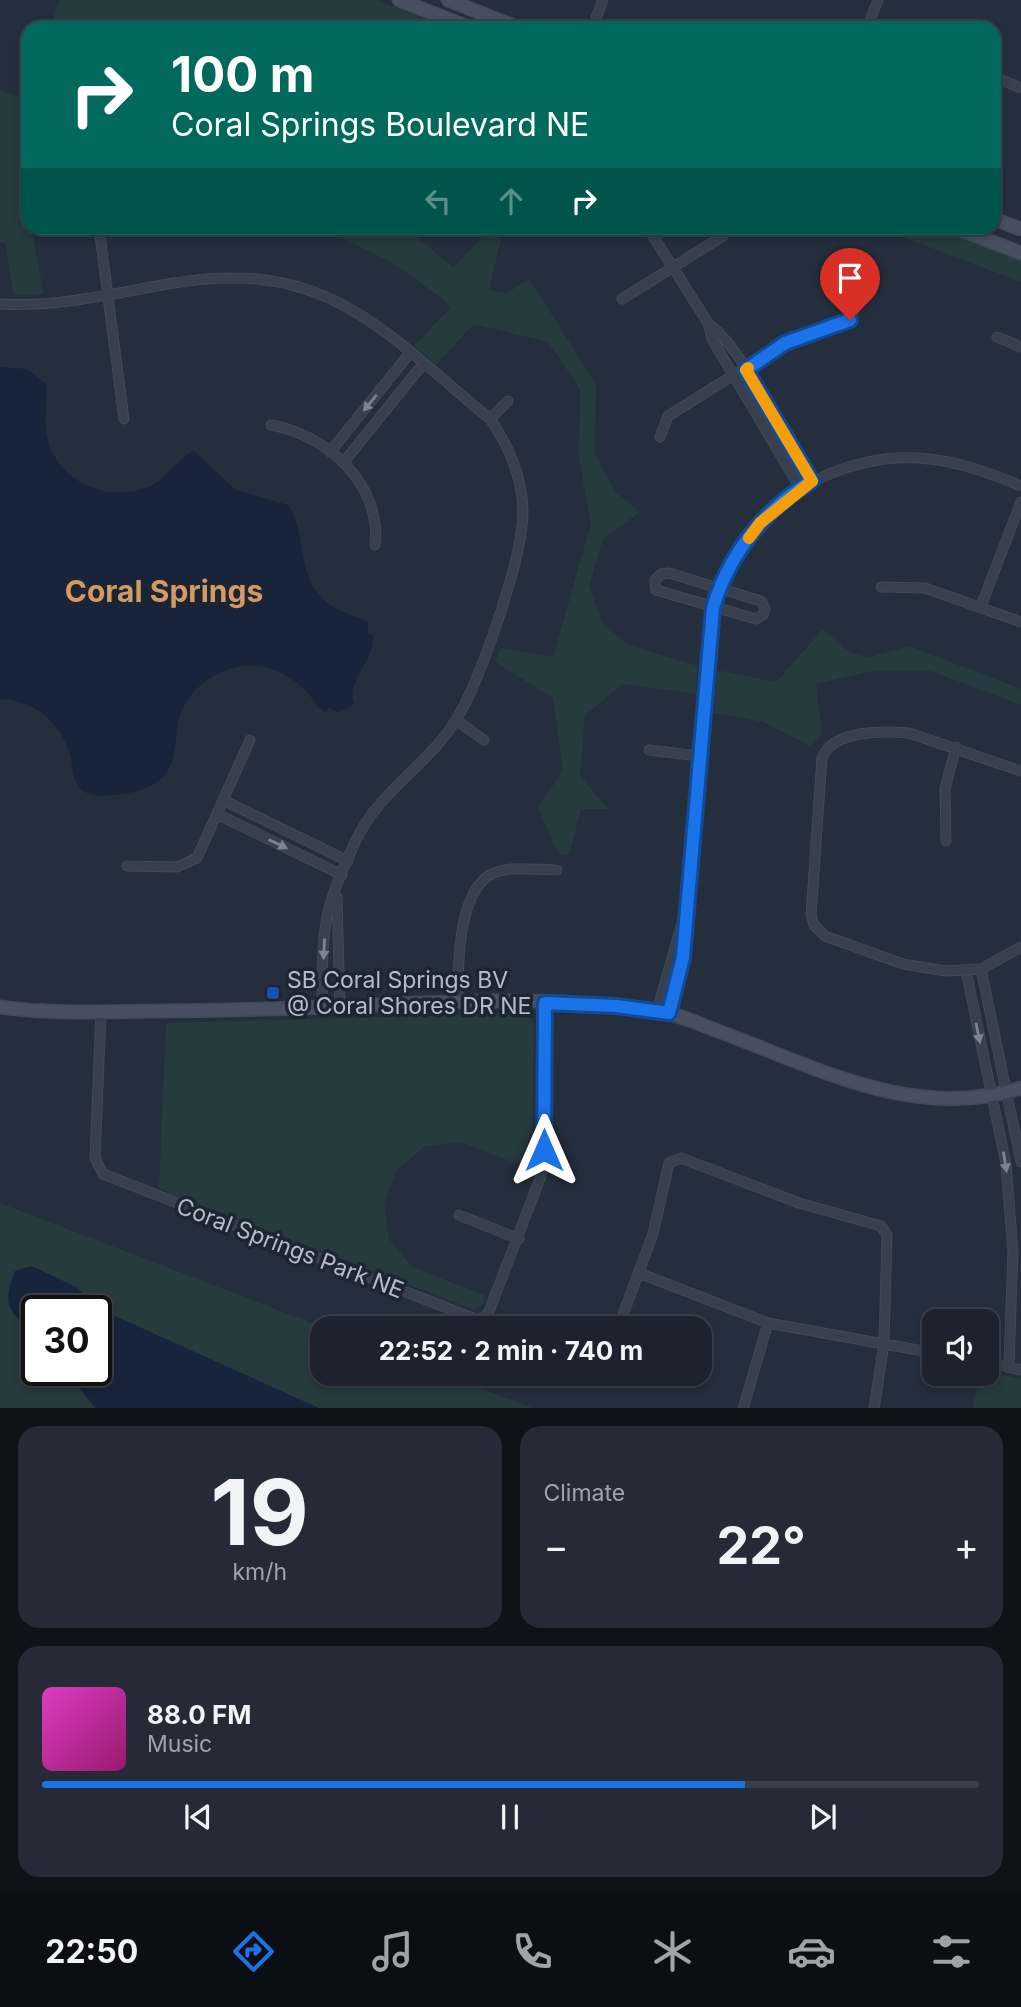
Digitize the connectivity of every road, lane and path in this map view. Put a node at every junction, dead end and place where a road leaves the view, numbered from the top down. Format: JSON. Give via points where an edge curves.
{"nodes":[{"id":1,"x":399,"y":0,"type":"edge"},
{"id":2,"x":449,"y":0,"type":"edge"},
{"id":3,"x":603,"y":0,"type":"edge"},
{"id":4,"x":878,"y":0,"type":"edge"},
{"id":5,"x":453,"y":21,"type":"edge"},
{"id":6,"x":502,"y":21,"type":"edge"},
{"id":7,"x":595,"y":21,"type":"edge"},
{"id":8,"x":870,"y":21,"type":"edge"},
{"id":9,"x":1001,"y":81,"type":"edge"},
{"id":10,"x":1021,"y":88,"type":"edge"},
{"id":11,"x":1001,"y":222,"type":"edge"},
{"id":12,"x":1021,"y":229,"type":"edge"},
{"id":13,"x":100,"y":235,"type":"edge"},
{"id":14,"x":653,"y":235,"type":"edge"},
{"id":15,"x":974,"y":235,"type":"edge"},
{"id":16,"x":723,"y":236,"type":"dead end"},
{"id":17,"x":1021,"y":253,"type":"edge"},
{"id":18,"x":675,"y":268,"type":"junction"},
{"id":19,"x":862,"y":293,"type":"dead end"},
{"id":20,"x":109,"y":295,"type":"junction"},
{"id":21,"x":622,"y":299,"type":"dead end"},
{"id":22,"x":0,"y":304,"type":"edge"},
{"id":23,"x":708,"y":323,"type":"junction"},
{"id":24,"x":997,"y":337,"type":"dead end"},
{"id":25,"x":1021,"y":347,"type":"edge"},
{"id":26,"x":410,"y":353,"type":"junction"},
{"id":27,"x":423,"y":364,"type":"junction"},
{"id":28,"x":740,"y":373,"type":"junction"},
{"id":29,"x":508,"y":401,"type":"dead end"},
{"id":30,"x":124,"y":419,"type":"dead end"},
{"id":31,"x":490,"y":419,"type":"junction"},
{"id":32,"x":271,"y":425,"type":"dead end"},
{"id":33,"x":660,"y":437,"type":"dead end"},
{"id":34,"x":330,"y":452,"type":"junction"},
{"id":35,"x":343,"y":463,"type":"junction"},
{"id":36,"x":812,"y":481,"type":"junction"},
{"id":37,"x":1021,"y":486,"type":"edge"},
{"id":38,"x":800,"y":488,"type":"junction"},
{"id":39,"x":1021,"y":502,"type":"edge"},
{"id":40,"x":375,"y":545,"type":"dead end"},
{"id":41,"x":881,"y":587,"type":"dead end"},
{"id":42,"x":719,"y":588,"type":"junction"},
{"id":43,"x":981,"y":606,"type":"junction"},
{"id":44,"x":713,"y":608,"type":"junction"},
{"id":45,"x":1021,"y":622,"type":"edge"},
{"id":46,"x":456,"y":720,"type":"junction"},
{"id":47,"x":250,"y":740,"type":"dead end"},
{"id":48,"x":484,"y":740,"type":"dead end"},
{"id":49,"x":956,"y":747,"type":"junction"},
{"id":50,"x":649,"y":750,"type":"dead end"},
{"id":51,"x":699,"y":756,"type":"junction"},
{"id":52,"x":1021,"y":771,"type":"edge"},
{"id":53,"x":223,"y":800,"type":"junction"},
{"id":54,"x":217,"y":814,"type":"junction"},
{"id":55,"x":946,"y":841,"type":"dead end"},
{"id":56,"x":348,"y":861,"type":"junction"},
{"id":57,"x":127,"y":866,"type":"dead end"},
{"id":58,"x":557,"y":870,"type":"dead end"},
{"id":59,"x":342,"y":875,"type":"junction"},
{"id":60,"x":337,"y":891,"type":"junction"},
{"id":61,"x":1021,"y":947,"type":"edge"},
{"id":62,"x":981,"y":969,"type":"junction"},
{"id":63,"x":966,"y":971,"type":"junction"},
{"id":64,"x":458,"y":1002,"type":"junction"},
{"id":65,"x":545,"y":1003,"type":"junction"},
{"id":66,"x":0,"y":1006,"type":"edge"},
{"id":67,"x":340,"y":1007,"type":"junction"},
{"id":68,"x":322,"y":1008,"type":"junction"},
{"id":69,"x":101,"y":1012,"type":"junction"},
{"id":70,"x":663,"y":1012,"type":"junction"},
{"id":71,"x":1021,"y":1088,"type":"edge"},
{"id":72,"x":1007,"y":1092,"type":"junction"},
{"id":73,"x":991,"y":1096,"type":"junction"},
{"id":74,"x":1021,"y":1161,"type":"edge"},
{"id":75,"x":459,"y":1215,"type":"dead end"},
{"id":76,"x":519,"y":1239,"type":"junction"},
{"id":77,"x":1017,"y":1251,"type":"edge"},
{"id":78,"x":639,"y":1273,"type":"junction"},
{"id":79,"x":623,"y":1316,"type":"edge"},
{"id":80,"x":768,"y":1323,"type":"junction"},
{"id":81,"x":884,"y":1343,"type":"junction"},
{"id":82,"x":922,"y":1351,"type":"edge"},
{"id":83,"x":999,"y":1364,"type":"edge"},
{"id":84,"x":1009,"y":1366,"type":"junction"},
{"id":85,"x":1021,"y":1370,"type":"edge"},
{"id":86,"x":743,"y":1408,"type":"edge"},
{"id":87,"x":874,"y":1408,"type":"edge"}],
"edges":[{"from":1,"to":5,"type":"street"},
{"from":2,"to":6,"type":"street"},
{"from":3,"to":7,"type":"street"},
{"from":4,"to":8,"type":"street"},
{"from":9,"to":10,"type":"street"},
{"from":11,"to":12,"type":"street"},
{"from":13,"to":20,"type":"street"},
{"from":14,"to":18,"type":"street"},
{"from":15,"to":17,"type":"street"},
{"from":16,"to":18,"type":"street"},
{"from":18,"to":21,"type":"street"},
{"from":18,"to":23,"type":"street"},
{"from":19,"to":28,"type":"street","via":[[850,320],[785,343]]},
{"from":20,"to":22,"type":"street"},
{"from":20,"to":26,"type":"street","via":[[219,276],[275,279],[352,309]]},
{"from":20,"to":30,"type":"street"},
{"from":23,"to":28,"type":"street","via":[[721,333]]},
{"from":23,"to":28,"type":"street","via":[[712,340]]},
{"from":24,"to":25,"type":"street"},
{"from":26,"to":27,"type":"street"},
{"from":26,"to":34,"type":"street","one_way":true},
{"from":27,"to":31,"type":"street"},
{"from":27,"to":35,"type":"street"},
{"from":28,"to":33,"type":"street","via":[[668,416]]},
{"from":28,"to":36,"type":"street"},
{"from":28,"to":38,"type":"street"},
{"from":29,"to":31,"type":"street"},
{"from":31,"to":46,"type":"street","via":[[517,475],[523,513],[484,659]]},
{"from":32,"to":34,"type":"street","via":[[297,431]]},
{"from":34,"to":35,"type":"street"},
{"from":35,"to":40,"type":"street","via":[[361,483],[374,509]]},
{"from":36,"to":37,"type":"street","via":[[848,466],[907,458],[953,463]]},
{"from":36,"to":38,"type":"street"},
{"from":38,"to":42,"type":"street","via":[[760,523]]},
{"from":39,"to":43,"type":"street"},
{"from":41,"to":43,"type":"street","via":[[925,588]]},
{"from":42,"to":44,"type":"street"},
{"from":42,"to":44,"type":"street","via":[[761,601],[765,609],[756,619]]},
{"from":42,"to":44,"type":"street","via":[[669,573],[655,580],[656,590]]},
{"from":43,"to":45,"type":"street"},
{"from":44,"to":51,"type":"street"},
{"from":46,"to":48,"type":"street"},
{"from":46,"to":56,"type":"street","via":[[373,811]]},
{"from":47,"to":53,"type":"street"},
{"from":49,"to":52,"type":"street"},
{"from":49,"to":55,"type":"street","via":[[945,789]]},
{"from":49,"to":63,"type":"street","via":[[890,732],[838,740],[826,747],[811,915],[825,936],[921,969]]},
{"from":50,"to":51,"type":"street"},
{"from":51,"to":70,"type":"street","via":[[683,957]]},
{"from":53,"to":54,"type":"street"},
{"from":53,"to":56,"type":"street"},
{"from":54,"to":57,"type":"street","via":[[192,863]]},
{"from":54,"to":59,"type":"street","one_way":true},
{"from":56,"to":59,"type":"street"},
{"from":58,"to":64,"type":"street","via":[[494,872],[484,879],[460,934]]},
{"from":59,"to":60,"type":"street"},
{"from":60,"to":67,"type":"street"},
{"from":60,"to":68,"type":"street","one_way":true,"via":[[327,915]]},
{"from":61,"to":62,"type":"street"},
{"from":62,"to":63,"type":"street"},
{"from":62,"to":72,"type":"street"},
{"from":63,"to":73,"type":"street","one_way":true},
{"from":64,"to":65,"type":"street"},
{"from":64,"to":67,"type":"street"},
{"from":65,"to":70,"type":"street"},
{"from":65,"to":76,"type":"street","name":"Coral Springs Park NE","via":[[544,1150],[535,1197]]},
{"from":66,"to":69,"type":"street"},
{"from":67,"to":68,"type":"street"},
{"from":68,"to":69,"type":"street"},
{"from":69,"to":76,"type":"street","name":"Coral Springs Park NE","via":[[95,1158],[103,1174],[478,1320],[488,1314]]},
{"from":70,"to":73,"type":"street","via":[[877,1091],[953,1100]]},
{"from":71,"to":72,"type":"street"},
{"from":72,"to":73,"type":"street"},
{"from":72,"to":74,"type":"street"},
{"from":73,"to":77,"type":"street","one_way":true,"via":[[1006,1164]]},
{"from":75,"to":76,"type":"street"},
{"from":77,"to":84,"type":"street"},
{"from":78,"to":79,"type":"street"},
{"from":78,"to":80,"type":"street"},
{"from":78,"to":81,"type":"street","via":[[669,1163],[681,1158],[799,1203],[881,1226],[887,1235]]},
{"from":80,"to":81,"type":"street"},
{"from":80,"to":86,"type":"street"},
{"from":81,"to":82,"type":"street"},
{"from":81,"to":87,"type":"street"},
{"from":83,"to":84,"type":"street"},
{"from":84,"to":85,"type":"street"}]}
